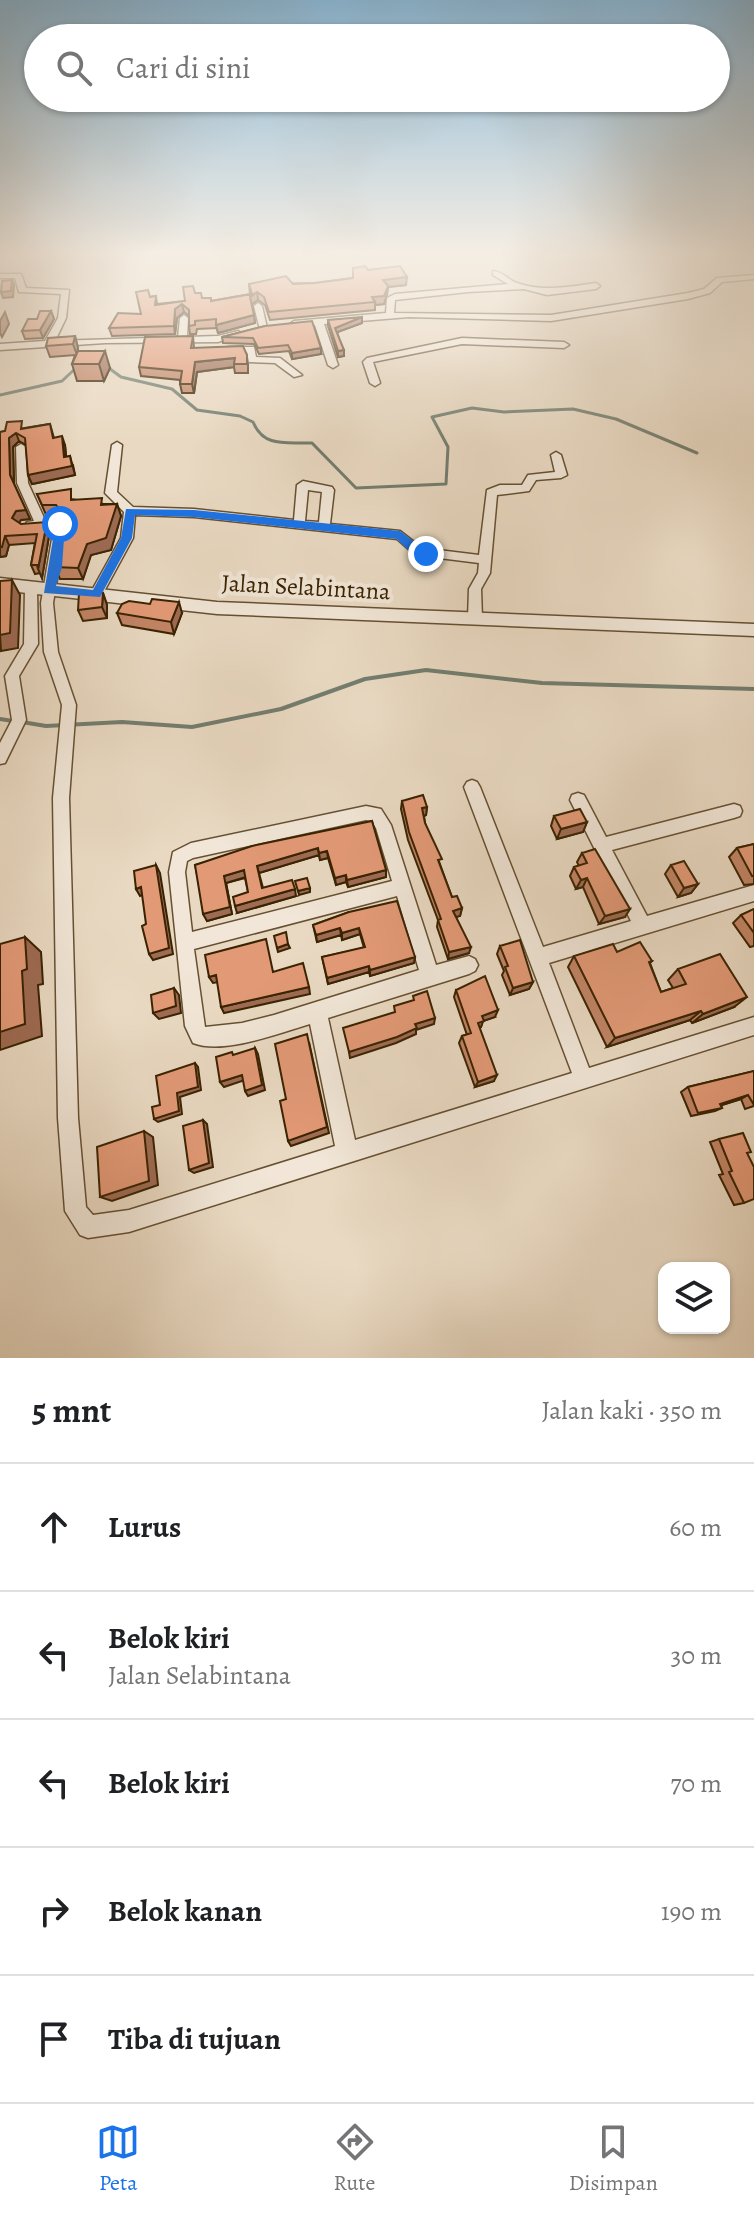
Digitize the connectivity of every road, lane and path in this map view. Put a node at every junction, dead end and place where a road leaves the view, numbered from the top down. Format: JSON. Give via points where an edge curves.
{"nodes":[{"id":1,"x":62,"y":317,"type":"edge"},
{"id":2,"x":261,"y":317,"type":"edge"},
{"id":3,"x":360,"y":317,"type":"edge"},
{"id":4,"x":484,"y":317,"type":"edge"},
{"id":5,"x":540,"y":317,"type":"edge"},
{"id":6,"x":184,"y":318,"type":"dead end"},
{"id":7,"x":529,"y":319,"type":"junction"},
{"id":8,"x":319,"y":322,"type":"junction"},
{"id":9,"x":264,"y":326,"type":"junction"},
{"id":10,"x":239,"y":334,"type":"junction"},
{"id":11,"x":182,"y":340,"type":"junction"},
{"id":12,"x":209,"y":340,"type":"junction"},
{"id":13,"x":49,"y":343,"type":"junction"},
{"id":14,"x":537,"y":344,"type":"junction"},
{"id":15,"x":564,"y":345,"type":"dead end"},
{"id":16,"x":0,"y":347,"type":"edge"},
{"id":17,"x":251,"y":349,"type":"junction"},
{"id":18,"x":333,"y":365,"type":"dead end"},
{"id":19,"x":297,"y":375,"type":"dead end"},
{"id":20,"x":375,"y":383,"type":"dead end"},
{"id":21,"x":117,"y":445,"type":"dead end"},
{"id":22,"x":21,"y":447,"type":"dead end"},
{"id":23,"x":556,"y":455,"type":"dead end"},
{"id":24,"x":130,"y":511,"type":"junction"},
{"id":25,"x":40,"y":524,"type":"junction"},
{"id":26,"x":299,"y":524,"type":"junction"},
{"id":27,"x":25,"y":526,"type":"edge"},
{"id":28,"x":324,"y":527,"type":"junction"},
{"id":29,"x":485,"y":560,"type":"junction"},
{"id":30,"x":0,"y":584,"type":"edge"},
{"id":31,"x":40,"y":589,"type":"junction"},
{"id":32,"x":96,"y":594,"type":"junction"},
{"id":33,"x":475,"y":618,"type":"junction"},
{"id":34,"x":754,"y":630,"type":"edge"},
{"id":35,"x":0,"y":758,"type":"edge"},
{"id":36,"x":472,"y":787,"type":"dead end"},
{"id":37,"x":578,"y":800,"type":"dead end"},
{"id":38,"x":734,"y":811,"type":"dead end"},
{"id":39,"x":601,"y":846,"type":"junction"},
{"id":40,"x":402,"y":887,"type":"junction"},
{"id":41,"x":754,"y":893,"type":"edge"},
{"id":42,"x":642,"y":925,"type":"junction"},
{"id":43,"x":185,"y":943,"type":"junction"},
{"id":44,"x":538,"y":957,"type":"junction"},
{"id":45,"x":469,"y":965,"type":"dead end"},
{"id":46,"x":430,"y":976,"type":"junction"},
{"id":47,"x":317,"y":1012,"type":"junction"},
{"id":48,"x":754,"y":1026,"type":"edge"},
{"id":49,"x":584,"y":1079,"type":"junction"},
{"id":50,"x":347,"y":1152,"type":"junction"}],
"edges":[{"from":1,"to":13,"type":"street"},
{"from":2,"to":9,"type":"street"},
{"from":3,"to":8,"type":"street"},
{"from":4,"to":7,"type":"street"},
{"from":5,"to":7,"type":"street"},
{"from":6,"to":11,"type":"street"},
{"from":7,"to":14,"type":"street"},
{"from":8,"to":9,"type":"street"},
{"from":8,"to":18,"type":"street"},
{"from":9,"to":10,"type":"street"},
{"from":10,"to":12,"type":"street"},
{"from":10,"to":17,"type":"street"},
{"from":11,"to":12,"type":"street"},
{"from":11,"to":13,"type":"street"},
{"from":12,"to":17,"type":"street","via":[[215,349]]},
{"from":13,"to":16,"type":"street"},
{"from":14,"to":15,"type":"street"},
{"from":14,"to":20,"type":"street","via":[[462,341],[370,360]]},
{"from":17,"to":19,"type":"street","via":[[253,360],[277,360]]},
{"from":21,"to":24,"type":"street","via":[[111,493]]},
{"from":22,"to":25,"type":"street","via":[[19,471]]},
{"from":23,"to":29,"type":"street","via":[[561,475],[532,477],[525,488],[492,491]]},
{"from":24,"to":26,"type":"street"},
{"from":24,"to":32,"type":"street","via":[[127,538]]},
{"from":25,"to":27,"type":"street"},
{"from":25,"to":31,"type":"street","via":[[60,526],[56,567]]},
{"from":26,"to":28,"type":"street"},
{"from":26,"to":28,"type":"street","via":[[306,484],[328,490]]},
{"from":28,"to":29,"type":"street","via":[[400,535],[419,552]]},
{"from":29,"to":33,"type":"street","via":[[475,589]]},
{"from":30,"to":31,"type":"street","name":"Jalan Selabintana"},
{"from":31,"to":32,"type":"street","name":"Jalan Selabintana"},
{"from":31,"to":35,"type":"street","via":[[31,644],[12,676],[19,720]]},
{"from":31,"to":50,"type":"street","via":[[51,652],[69,705],[61,774],[64,963],[68,1118],[74,1199],[81,1221],[101,1228],[129,1221]]},
{"from":32,"to":33,"type":"street","name":"Jalan Selabintana","via":[[217,608]]},
{"from":33,"to":34,"type":"street","name":"Jalan Selabintana"},
{"from":36,"to":44,"type":"street"},
{"from":37,"to":39,"type":"street"},
{"from":38,"to":39,"type":"street"},
{"from":39,"to":42,"type":"street"},
{"from":40,"to":43,"type":"street"},
{"from":40,"to":43,"type":"street","via":[[383,825],[371,813],[191,851],[179,857],[177,866]]},
{"from":40,"to":46,"type":"street"},
{"from":41,"to":42,"type":"street"},
{"from":42,"to":44,"type":"street"},
{"from":43,"to":47,"type":"street","via":[[194,1026],[200,1036],[222,1036]]},
{"from":44,"to":49,"type":"street"},
{"from":45,"to":46,"type":"street"},
{"from":46,"to":47,"type":"street"},
{"from":47,"to":50,"type":"street"},
{"from":48,"to":49,"type":"street"},
{"from":49,"to":50,"type":"street"}]}
